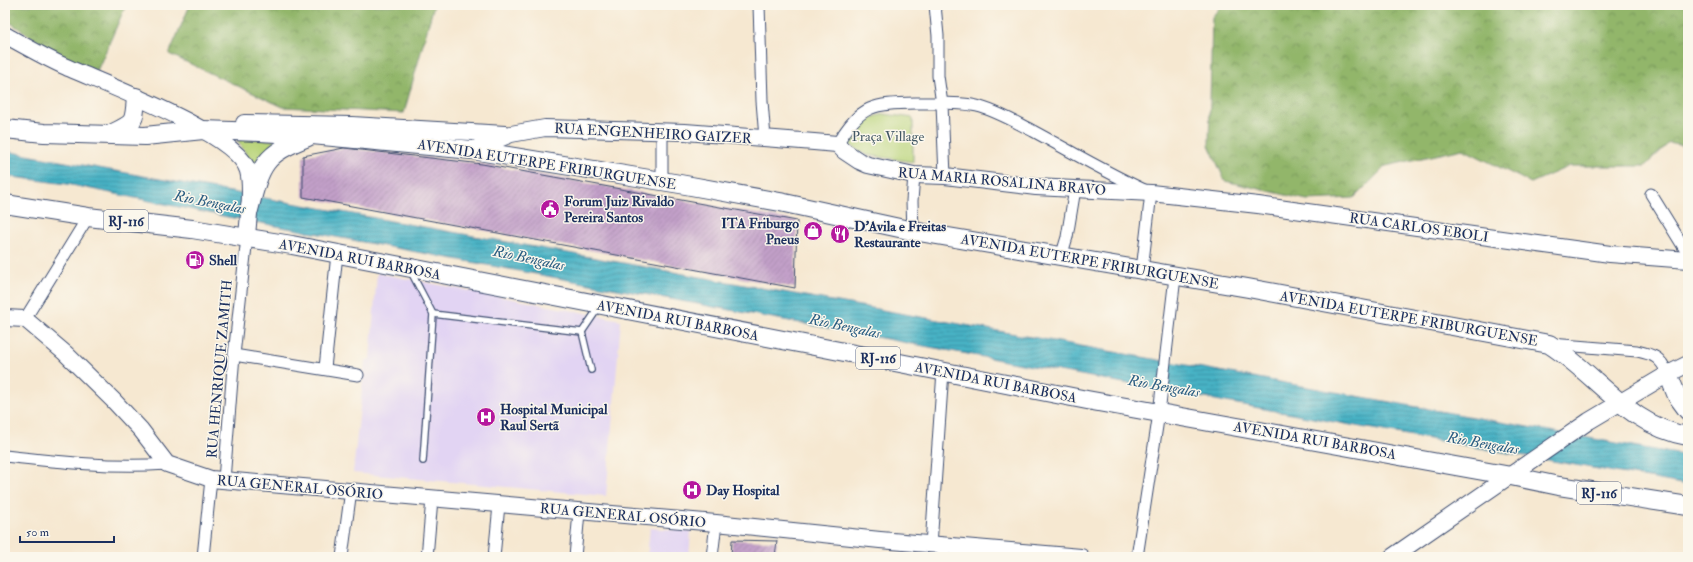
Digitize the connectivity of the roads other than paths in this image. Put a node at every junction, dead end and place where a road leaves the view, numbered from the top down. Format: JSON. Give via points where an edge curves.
{"nodes":[{"id":1,"x":759,"y":5,"type":"edge"},
{"id":2,"x":935,"y":5,"type":"edge"},
{"id":3,"x":5,"y":35,"type":"edge"},
{"id":4,"x":136,"y":97,"type":"junction"},
{"id":5,"x":942,"y":104,"type":"junction"},
{"id":6,"x":196,"y":126,"type":"junction"},
{"id":7,"x":5,"y":129,"type":"edge"},
{"id":8,"x":662,"y":131,"type":"junction"},
{"id":9,"x":110,"y":134,"type":"junction"},
{"id":10,"x":510,"y":134,"type":"junction"},
{"id":11,"x":312,"y":135,"type":"junction"},
{"id":12,"x":765,"y":138,"type":"junction"},
{"id":13,"x":837,"y":144,"type":"junction"},
{"id":14,"x":472,"y":150,"type":"junction"},
{"id":15,"x":914,"y":175,"type":"junction"},
{"id":16,"x":945,"y":176,"type":"junction"},
{"id":17,"x":662,"y":181,"type":"junction"},
{"id":18,"x":1076,"y":189,"type":"junction"},
{"id":19,"x":1151,"y":193,"type":"junction"},
{"id":20,"x":1651,"y":194,"type":"dead end"},
{"id":21,"x":5,"y":204,"type":"edge"},
{"id":22,"x":249,"y":210,"type":"junction"},
{"id":23,"x":88,"y":217,"type":"junction"},
{"id":24,"x":913,"y":231,"type":"junction"},
{"id":25,"x":247,"y":237,"type":"junction"},
{"id":26,"x":337,"y":254,"type":"junction"},
{"id":27,"x":1688,"y":254,"type":"edge"},
{"id":28,"x":1060,"y":257,"type":"junction"},
{"id":29,"x":1688,"y":260,"type":"edge"},
{"id":30,"x":409,"y":268,"type":"junction"},
{"id":31,"x":1142,"y":270,"type":"junction"},
{"id":32,"x":1175,"y":277,"type":"junction"},
{"id":33,"x":600,"y":305,"type":"junction"},
{"id":34,"x":433,"y":314,"type":"junction"},
{"id":35,"x":5,"y":318,"type":"edge"},
{"id":36,"x":25,"y":319,"type":"junction"},
{"id":37,"x":582,"y":332,"type":"junction"},
{"id":38,"x":1549,"y":344,"type":"junction"},
{"id":39,"x":234,"y":355,"type":"junction"},
{"id":40,"x":1688,"y":364,"type":"edge"},
{"id":41,"x":325,"y":368,"type":"junction"},
{"id":42,"x":591,"y":370,"type":"dead end"},
{"id":43,"x":943,"y":371,"type":"junction"},
{"id":44,"x":1668,"y":374,"type":"junction"},
{"id":45,"x":358,"y":375,"type":"dead end"},
{"id":46,"x":1619,"y":404,"type":"junction"},
{"id":47,"x":1688,"y":411,"type":"edge"},
{"id":48,"x":1159,"y":413,"type":"junction"},
{"id":49,"x":1688,"y":436,"type":"edge"},
{"id":50,"x":5,"y":456,"type":"edge"},
{"id":51,"x":423,"y":461,"type":"dead end"},
{"id":52,"x":168,"y":464,"type":"junction"},
{"id":53,"x":1511,"y":476,"type":"junction"},
{"id":54,"x":218,"y":480,"type":"junction"},
{"id":55,"x":351,"y":490,"type":"junction"},
{"id":56,"x":432,"y":499,"type":"junction"},
{"id":57,"x":499,"y":505,"type":"junction"},
{"id":58,"x":1688,"y":506,"type":"edge"},
{"id":59,"x":579,"y":512,"type":"junction"},
{"id":60,"x":716,"y":523,"type":"junction"},
{"id":61,"x":931,"y":545,"type":"junction"},
{"id":62,"x":203,"y":557,"type":"edge"},
{"id":63,"x":342,"y":557,"type":"edge"},
{"id":64,"x":427,"y":557,"type":"edge"},
{"id":65,"x":494,"y":557,"type":"edge"},
{"id":66,"x":575,"y":557,"type":"edge"},
{"id":67,"x":712,"y":557,"type":"edge"},
{"id":68,"x":1081,"y":557,"type":"edge"},
{"id":69,"x":1137,"y":557,"type":"edge"},
{"id":70,"x":1393,"y":557,"type":"edge"}],
"edges":[{"from":1,"to":12,"type":"street"},
{"from":2,"to":5,"type":"street","via":[[938,76]]},
{"from":3,"to":4,"type":"street","via":[[64,66]]},
{"from":4,"to":6,"type":"street"},
{"from":4,"to":9,"type":"main road","via":[[135,118],[130,125]]},
{"from":5,"to":13,"type":"street","via":[[889,103],[871,108],[856,117]]},
{"from":5,"to":16,"type":"street"},
{"from":5,"to":19,"type":"street","via":[[976,106],[1000,115]]},
{"from":6,"to":9,"type":"main road","name":"AVENIDA EUTERPE FRIBURGUENSE","via":[[145,136]]},
{"from":6,"to":10,"type":"street","via":[[352,125]]},
{"from":6,"to":11,"type":"main road","name":"AVENIDA EUTERPE FRIBURGUENSE"},
{"from":6,"to":22,"type":"street","via":[[233,150],[245,165],[248,170]]},
{"from":7,"to":9,"type":"main road","name":"AVENIDA EUTERPE FRIBURGUENSE","via":[[44,133]]},
{"from":8,"to":10,"type":"street","name":"RUA ENGENHEIRO GAIZER","via":[[545,128]]},
{"from":8,"to":12,"type":"street","name":"RUA ENGENHEIRO GAIZER"},
{"from":8,"to":17,"type":"street"},
{"from":10,"to":14,"type":"street","name":"RUA ENGENHEIRO GAIZER"},
{"from":11,"to":14,"type":"main road","name":"AVENIDA EUTERPE FRIBURGUENSE"},
{"from":11,"to":22,"type":"main road","via":[[283,147],[272,156],[257,179]]},
{"from":12,"to":13,"type":"street","name":"RUA ENGENHEIRO GAIZER"},
{"from":13,"to":15,"type":"street","name":"RUA MARIA ROSALINA BRAVO","via":[[859,161],[886,170]]},
{"from":14,"to":17,"type":"main road","name":"AVENIDA EUTERPE FRIBURGUENSE"},
{"from":15,"to":16,"type":"street","name":"RUA MARIA ROSALINA BRAVO"},
{"from":15,"to":24,"type":"street"},
{"from":16,"to":18,"type":"street","name":"RUA MARIA ROSALINA BRAVO"},
{"from":17,"to":24,"type":"main road","name":"AVENIDA EUTERPE FRIBURGUENSE","via":[[780,202]]},
{"from":18,"to":19,"type":"street","name":"RUA MARIA ROSALINA BRAVO"},
{"from":18,"to":28,"type":"street","via":[[1067,236]]},
{"from":19,"to":29,"type":"street","name":"RUA CARLOS EBOLI","via":[[1258,205],[1610,254]]},
{"from":19,"to":31,"type":"street"},
{"from":20,"to":27,"type":"street"},
{"from":21,"to":23,"type":"main road","number":"RJ-116"},
{"from":22,"to":25,"type":"street"},
{"from":23,"to":25,"type":"main road","number":"RJ-116"},
{"from":23,"to":36,"type":"street"},
{"from":24,"to":28,"type":"main road","name":"AVENIDA EUTERPE FRIBURGUENSE"},
{"from":25,"to":26,"type":"main road","name":"AVENIDA RUI BARBOSA","number":"RJ-116"},
{"from":25,"to":39,"type":"street","name":"RUA HENRIQUE ZAMITH"},
{"from":26,"to":30,"type":"main road","name":"AVENIDA RUI BARBOSA","number":"RJ-116"},
{"from":26,"to":41,"type":"street"},
{"from":28,"to":31,"type":"main road","name":"AVENIDA EUTERPE FRIBURGUENSE"},
{"from":30,"to":33,"type":"main road","name":"AVENIDA RUI BARBOSA","number":"RJ-116"},
{"from":30,"to":34,"type":"lane"},
{"from":31,"to":32,"type":"main road","name":"AVENIDA EUTERPE FRIBURGUENSE"},
{"from":32,"to":38,"type":"main road","name":"AVENIDA EUTERPE FRIBURGUENSE","via":[[1248,288]]},
{"from":32,"to":48,"type":"street"},
{"from":33,"to":37,"type":"lane"},
{"from":33,"to":43,"type":"main road","name":"AVENIDA RUI BARBOSA","number":"RJ-116"},
{"from":34,"to":37,"type":"lane"},
{"from":34,"to":51,"type":"lane"},
{"from":35,"to":36,"type":"street"},
{"from":36,"to":52,"type":"street","via":[[90,376],[141,430]]},
{"from":37,"to":42,"type":"lane"},
{"from":38,"to":44,"type":"street","name":"AVENIDA EUTERPE FRIBURGUENSE","via":[[1650,354],[1658,357]]},
{"from":38,"to":46,"type":"main road","name":"AVENIDA EUTERPE FRIBURGUENSE","via":[[1580,366]]},
{"from":39,"to":41,"type":"street"},
{"from":39,"to":54,"type":"street","name":"RUA HENRIQUE ZAMITH"},
{"from":40,"to":44,"type":"street"},
{"from":41,"to":45,"type":"street"},
{"from":43,"to":48,"type":"main road","name":"AVENIDA RUI BARBOSA","number":"RJ-116"},
{"from":43,"to":61,"type":"street"},
{"from":44,"to":46,"type":"street"},
{"from":44,"to":47,"type":"main road","via":[[1677,396]]},
{"from":46,"to":49,"type":"main road","name":"AVENIDA EUTERPE FRIBURGUENSE","via":[[1659,428]]},
{"from":46,"to":53,"type":"street","via":[[1588,421]]},
{"from":48,"to":53,"type":"main road","name":"AVENIDA RUI BARBOSA","number":"RJ-116"},
{"from":48,"to":69,"type":"street"},
{"from":50,"to":52,"type":"street","name":"RUA GENERAL OSÓRIO","via":[[99,465]]},
{"from":52,"to":54,"type":"street","name":"RUA GENERAL OSÓRIO"},
{"from":53,"to":58,"type":"main road","number":"RJ-116"},
{"from":53,"to":70,"type":"street"},
{"from":54,"to":55,"type":"street","name":"RUA GENERAL OSÓRIO"},
{"from":54,"to":62,"type":"street","name":"RUA HENRIQUE ZAMITH"},
{"from":55,"to":56,"type":"street","name":"RUA GENERAL OSÓRIO"},
{"from":55,"to":63,"type":"street"},
{"from":56,"to":57,"type":"street","name":"RUA GENERAL OSÓRIO"},
{"from":56,"to":64,"type":"street"},
{"from":57,"to":59,"type":"street","name":"RUA GENERAL OSÓRIO"},
{"from":57,"to":65,"type":"street"},
{"from":59,"to":60,"type":"street","name":"RUA GENERAL OSÓRIO"},
{"from":59,"to":66,"type":"street"},
{"from":60,"to":61,"type":"street","name":"RUA GENERAL OSÓRIO"},
{"from":60,"to":67,"type":"street"},
{"from":61,"to":68,"type":"street","name":"RUA GENERAL OSÓRIO"}]}
